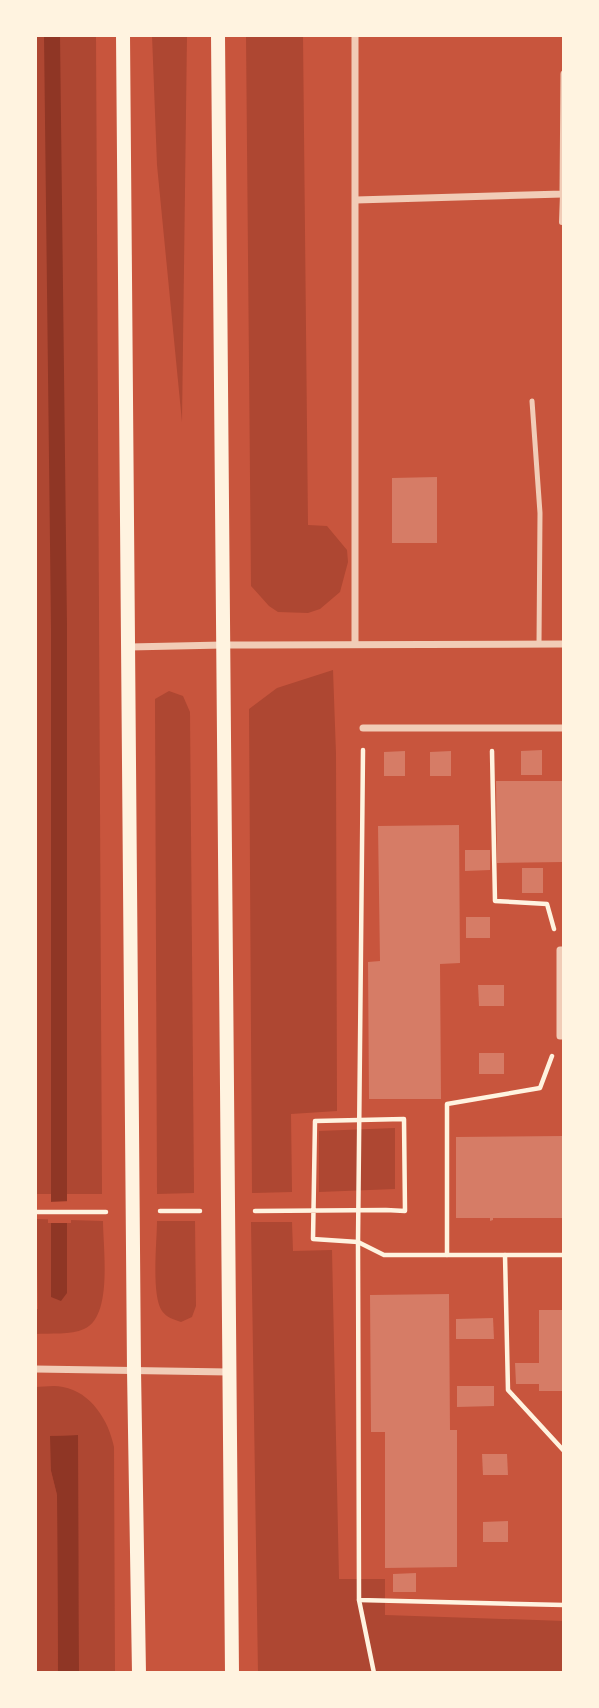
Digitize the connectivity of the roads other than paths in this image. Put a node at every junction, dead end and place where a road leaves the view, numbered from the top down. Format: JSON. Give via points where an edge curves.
{"nodes":[{"id":1,"x":123,"y":35,"type":"edge"},
{"id":2,"x":218,"y":35,"type":"edge"},
{"id":3,"x":355,"y":35,"type":"edge"},
{"id":4,"x":564,"y":74,"type":"edge"},
{"id":5,"x":564,"y":128,"type":"edge"},
{"id":6,"x":564,"y":194,"type":"edge"},
{"id":7,"x":356,"y":200,"type":"junction"},
{"id":8,"x":564,"y":222,"type":"edge"},
{"id":9,"x":532,"y":401,"type":"dead end"},
{"id":10,"x":355,"y":644,"type":"junction"},
{"id":11,"x":539,"y":644,"type":"junction"},
{"id":12,"x":564,"y":644,"type":"edge"},
{"id":13,"x":223,"y":645,"type":"junction"},
{"id":14,"x":129,"y":647,"type":"junction"},
{"id":15,"x":363,"y":728,"type":"road end"},
{"id":16,"x":564,"y":728,"type":"edge"},
{"id":17,"x":562,"y":950,"type":"edge"},
{"id":18,"x":562,"y":1036,"type":"edge"},
{"id":19,"x":35,"y":1369,"type":"edge"},
{"id":20,"x":134,"y":1370,"type":"junction"},
{"id":21,"x":229,"y":1372,"type":"junction"},
{"id":22,"x":139,"y":1673,"type":"edge"},
{"id":23,"x":232,"y":1673,"type":"edge"}],
"edges":[{"from":1,"to":14,"type":"main road"},
{"from":2,"to":13,"type":"main road"},
{"from":3,"to":7,"type":"street"},
{"from":4,"to":5,"type":"street"},
{"from":5,"to":6,"type":"street"},
{"from":6,"to":7,"type":"street"},
{"from":6,"to":8,"type":"street"},
{"from":7,"to":10,"type":"street"},
{"from":9,"to":11,"type":"lane","via":[[540,513]]},
{"from":10,"to":11,"type":"street"},
{"from":10,"to":13,"type":"street"},
{"from":11,"to":12,"type":"street"},
{"from":13,"to":14,"type":"street"},
{"from":13,"to":21,"type":"main road"},
{"from":14,"to":20,"type":"main road"},
{"from":15,"to":16,"type":"street"},
{"from":17,"to":18,"type":"street"},
{"from":19,"to":20,"type":"street"},
{"from":20,"to":21,"type":"street"},
{"from":20,"to":22,"type":"main road"},
{"from":21,"to":23,"type":"main road"}]}
